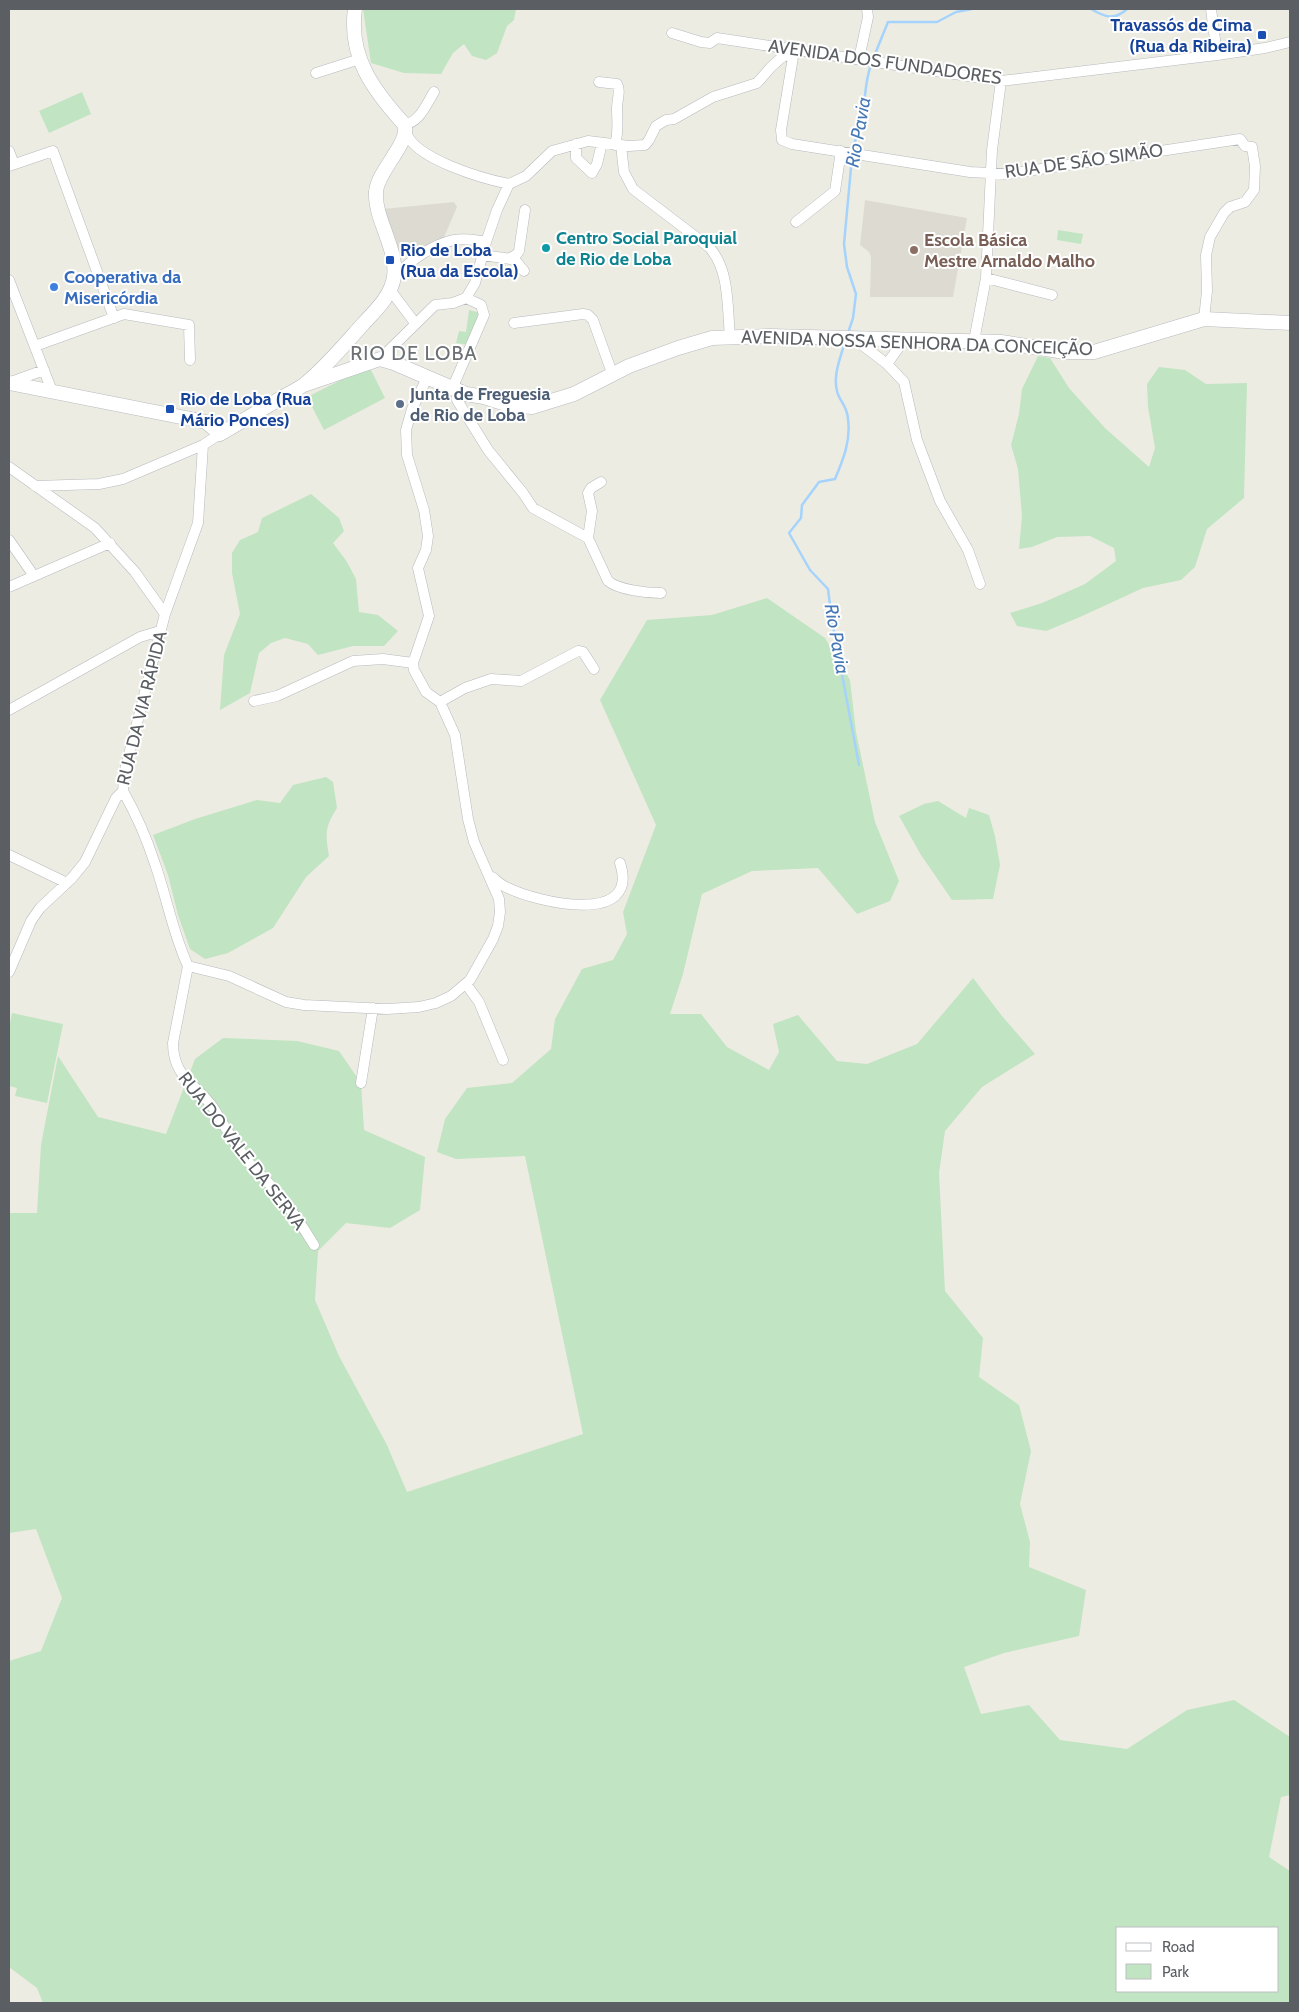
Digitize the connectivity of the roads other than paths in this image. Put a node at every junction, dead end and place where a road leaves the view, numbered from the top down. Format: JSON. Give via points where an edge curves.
{"nodes":[{"id":1,"x":355,"y":9,"type":"edge"},
{"id":2,"x":867,"y":9,"type":"edge"},
{"id":3,"x":1211,"y":9,"type":"edge"},
{"id":4,"x":672,"y":33,"type":"dead end"},
{"id":5,"x":1290,"y":42,"type":"edge"},
{"id":6,"x":794,"y":51,"type":"junction"},
{"id":7,"x":1217,"y":55,"type":"junction"},
{"id":8,"x":360,"y":59,"type":"junction"},
{"id":9,"x":863,"y":60,"type":"junction"},
{"id":10,"x":316,"y":73,"type":"dead end"},
{"id":11,"x":1000,"y":81,"type":"junction"},
{"id":12,"x":599,"y":82,"type":"dead end"},
{"id":13,"x":434,"y":92,"type":"dead end"},
{"id":14,"x":405,"y":128,"type":"junction"},
{"id":15,"x":602,"y":143,"type":"junction"},
{"id":16,"x":576,"y":144,"type":"junction"},
{"id":17,"x":618,"y":145,"type":"junction"},
{"id":18,"x":9,"y":151,"type":"edge"},
{"id":19,"x":841,"y":152,"type":"junction"},
{"id":20,"x":11,"y":165,"type":"edge"},
{"id":21,"x":990,"y":173,"type":"junction"},
{"id":22,"x":509,"y":184,"type":"junction"},
{"id":23,"x":525,"y":210,"type":"dead end"},
{"id":24,"x":796,"y":222,"type":"dead end"},
{"id":25,"x":486,"y":242,"type":"junction"},
{"id":26,"x":482,"y":255,"type":"junction"},
{"id":27,"x":510,"y":258,"type":"junction"},
{"id":28,"x":524,"y":270,"type":"dead end"},
{"id":29,"x":986,"y":278,"type":"junction"},
{"id":30,"x":9,"y":280,"type":"edge"},
{"id":31,"x":392,"y":286,"type":"junction"},
{"id":32,"x":1052,"y":295,"type":"dead end"},
{"id":33,"x":466,"y":298,"type":"junction"},
{"id":34,"x":114,"y":318,"type":"junction"},
{"id":35,"x":1204,"y":319,"type":"junction"},
{"id":36,"x":415,"y":323,"type":"junction"},
{"id":37,"x":514,"y":323,"type":"dead end"},
{"id":38,"x":1290,"y":323,"type":"edge"},
{"id":39,"x":730,"y":336,"type":"junction"},
{"id":40,"x":852,"y":338,"type":"junction"},
{"id":41,"x":904,"y":340,"type":"junction"},
{"id":42,"x":974,"y":341,"type":"junction"},
{"id":43,"x":35,"y":346,"type":"junction"},
{"id":44,"x":380,"y":359,"type":"junction"},
{"id":45,"x":190,"y":360,"type":"dead end"},
{"id":46,"x":887,"y":364,"type":"junction"},
{"id":47,"x":44,"y":370,"type":"junction"},
{"id":48,"x":329,"y":371,"type":"junction"},
{"id":49,"x":612,"y":373,"type":"junction"},
{"id":50,"x":428,"y":378,"type":"junction"},
{"id":51,"x":10,"y":382,"type":"edge"},
{"id":52,"x":454,"y":390,"type":"junction"},
{"id":53,"x":52,"y":391,"type":"junction"},
{"id":54,"x":220,"y":434,"type":"junction"},
{"id":55,"x":203,"y":445,"type":"junction"},
{"id":56,"x":9,"y":467,"type":"edge"},
{"id":57,"x":601,"y":482,"type":"dead end"},
{"id":58,"x":35,"y":486,"type":"junction"},
{"id":59,"x":588,"y":538,"type":"junction"},
{"id":60,"x":9,"y":540,"type":"edge"},
{"id":61,"x":110,"y":543,"type":"junction"},
{"id":62,"x":34,"y":576,"type":"junction"},
{"id":63,"x":980,"y":584,"type":"dead end"},
{"id":64,"x":9,"y":587,"type":"edge"},
{"id":65,"x":661,"y":593,"type":"dead end"},
{"id":66,"x":165,"y":614,"type":"junction"},
{"id":67,"x":160,"y":631,"type":"junction"},
{"id":68,"x":413,"y":663,"type":"junction"},
{"id":69,"x":594,"y":670,"type":"dead end"},
{"id":70,"x":254,"y":701,"type":"dead end"},
{"id":71,"x":440,"y":702,"type":"junction"},
{"id":72,"x":9,"y":710,"type":"edge"},
{"id":73,"x":123,"y":791,"type":"junction"},
{"id":74,"x":9,"y":855,"type":"edge"},
{"id":75,"x":620,"y":863,"type":"dead end"},
{"id":76,"x":490,"y":875,"type":"junction"},
{"id":77,"x":67,"y":883,"type":"junction"},
{"id":78,"x":188,"y":966,"type":"junction"},
{"id":79,"x":9,"y":972,"type":"edge"},
{"id":80,"x":466,"y":984,"type":"junction"},
{"id":81,"x":373,"y":1008,"type":"junction"},
{"id":82,"x":503,"y":1060,"type":"dead end"},
{"id":83,"x":360,"y":1083,"type":"dead end"},
{"id":84,"x":314,"y":1245,"type":"dead end"}],
"edges":[{"from":1,"to":8,"type":"street"},
{"from":2,"to":9,"type":"street"},
{"from":3,"to":7,"type":"street"},
{"from":4,"to":6,"type":"street","name":"AVENIDA DOS FUNDADORES","via":[[701,42],[710,43],[717,38]]},
{"from":5,"to":7,"type":"street","name":"AVENIDA DOS FUNDADORES"},
{"from":6,"to":9,"type":"street","name":"AVENIDA DOS FUNDADORES"},
{"from":6,"to":17,"type":"street","via":[[781,58],[757,83],[713,97],[656,126],[649,140],[640,146]]},
{"from":6,"to":19,"type":"street","name":"RUA DE SÃO SIMÃO","via":[[781,137],[792,144]]},
{"from":7,"to":11,"type":"street","name":"AVENIDA DOS FUNDADORES"},
{"from":8,"to":10,"type":"street"},
{"from":8,"to":14,"type":"street","via":[[370,83]]},
{"from":9,"to":11,"type":"street","name":"AVENIDA DOS FUNDADORES"},
{"from":11,"to":21,"type":"street"},
{"from":12,"to":17,"type":"street","via":[[617,84],[619,88]]},
{"from":13,"to":14,"type":"street","via":[[419,116]]},
{"from":14,"to":22,"type":"street","via":[[408,138],[442,163]]},
{"from":14,"to":31,"type":"street","via":[[376,190],[393,259]]},
{"from":15,"to":16,"type":"street","via":[[588,141]]},
{"from":15,"to":16,"type":"street","via":[[592,173],[576,158]]},
{"from":15,"to":17,"type":"street"},
{"from":16,"to":22,"type":"street","via":[[552,151],[526,176]]},
{"from":17,"to":39,"type":"street","via":[[624,172],[633,189],[717,256],[724,274]]},
{"from":18,"to":20,"type":"street"},
{"from":19,"to":21,"type":"street","name":"RUA DE SÃO SIMÃO"},
{"from":19,"to":24,"type":"street","via":[[835,191]]},
{"from":20,"to":34,"type":"street","via":[[53,151]]},
{"from":21,"to":29,"type":"street"},
{"from":21,"to":35,"type":"street","name":"RUA DE SÃO SIMÃO","via":[[1008,174],[1240,139],[1245,146],[1252,147],[1254,190],[1245,202],[1230,207],[1224,213],[1210,237],[1206,255],[1208,291]]},
{"from":22,"to":25,"type":"street"},
{"from":23,"to":27,"type":"street","via":[[519,251]]},
{"from":25,"to":26,"type":"street"},
{"from":25,"to":31,"type":"street","via":[[453,240],[411,260]]},
{"from":26,"to":27,"type":"street"},
{"from":26,"to":33,"type":"street","via":[[475,284]]},
{"from":27,"to":28,"type":"street"},
{"from":29,"to":32,"type":"street"},
{"from":29,"to":42,"type":"street"},
{"from":30,"to":43,"type":"street"},
{"from":31,"to":36,"type":"street"},
{"from":31,"to":48,"type":"street"},
{"from":33,"to":36,"type":"street","via":[[435,305]]},
{"from":33,"to":52,"type":"street","via":[[481,305],[484,315]]},
{"from":34,"to":43,"type":"street"},
{"from":34,"to":45,"type":"street","via":[[124,314],[189,325]]},
{"from":35,"to":38,"type":"street","name":"AVENIDA NOSSA SENHORA DA CONCEIÇÃO"},
{"from":35,"to":42,"type":"street","name":"AVENIDA NOSSA SENHORA DA CONCEIÇÃO","via":[[1094,352],[1066,352]]},
{"from":36,"to":44,"type":"street"},
{"from":37,"to":49,"type":"street","via":[[588,315],[593,320]]},
{"from":39,"to":40,"type":"street","name":"AVENIDA NOSSA SENHORA DA CONCEIÇÃO"},
{"from":39,"to":49,"type":"street","name":"AVENIDA NOSSA SENHORA DA CONCEIÇÃO","via":[[700,341]]},
{"from":40,"to":41,"type":"street","name":"AVENIDA NOSSA SENHORA DA CONCEIÇÃO"},
{"from":40,"to":46,"type":"street"},
{"from":41,"to":42,"type":"street","name":"AVENIDA NOSSA SENHORA DA CONCEIÇÃO"},
{"from":41,"to":46,"type":"street"},
{"from":43,"to":47,"type":"street"},
{"from":44,"to":48,"type":"street"},
{"from":44,"to":50,"type":"street","name":"AVENIDA NOSSA SENHORA DA CONCEIÇÃO"},
{"from":46,"to":63,"type":"street","via":[[904,382],[917,440],[940,501],[968,550]]},
{"from":47,"to":51,"type":"street"},
{"from":47,"to":53,"type":"street"},
{"from":48,"to":54,"type":"street"},
{"from":49,"to":52,"type":"street","name":"AVENIDA NOSSA SENHORA DA CONCEIÇÃO","via":[[574,394],[532,407],[509,405]]},
{"from":50,"to":52,"type":"street","name":"AVENIDA NOSSA SENHORA DA CONCEIÇÃO"},
{"from":50,"to":68,"type":"street","via":[[412,409],[406,430],[407,455],[424,510],[428,536],[418,568],[429,616]]},
{"from":51,"to":53,"type":"street"},
{"from":52,"to":59,"type":"street","via":[[488,450],[533,508]]},
{"from":53,"to":54,"type":"street","via":[[206,422]]},
{"from":54,"to":55,"type":"street"},
{"from":55,"to":58,"type":"street","via":[[123,479],[99,484]]},
{"from":55,"to":66,"type":"street","name":"RUA DA VIA RÁPIDA","via":[[198,523]]},
{"from":56,"to":58,"type":"street"},
{"from":57,"to":59,"type":"street","via":[[588,493],[592,511]]},
{"from":58,"to":61,"type":"street","via":[[95,528]]},
{"from":59,"to":65,"type":"street","via":[[613,585]]},
{"from":60,"to":62,"type":"street"},
{"from":61,"to":62,"type":"street"},
{"from":61,"to":66,"type":"street"},
{"from":62,"to":64,"type":"street"},
{"from":66,"to":67,"type":"street","name":"RUA DA VIA RÁPIDA"},
{"from":67,"to":72,"type":"street","via":[[140,637]]},
{"from":67,"to":73,"type":"street","name":"RUA DA VIA RÁPIDA","via":[[125,770]]},
{"from":68,"to":70,"type":"street","via":[[384,659],[353,661],[277,696]]},
{"from":68,"to":71,"type":"street","via":[[426,692]]},
{"from":69,"to":71,"type":"street","via":[[583,652],[578,651],[521,681],[491,679]]},
{"from":71,"to":76,"type":"street","via":[[455,735],[474,842]]},
{"from":73,"to":77,"type":"street","name":"RUA DA VIA RÁPIDA","via":[[116,798],[84,862]]},
{"from":73,"to":78,"type":"street","via":[[156,865]]},
{"from":74,"to":77,"type":"street"},
{"from":75,"to":76,"type":"street","via":[[622,878],[618,895],[598,904],[568,904],[528,896],[506,888]]},
{"from":76,"to":80,"type":"street","via":[[499,899],[498,926]]},
{"from":77,"to":79,"type":"street","name":"RUA DA VIA RÁPIDA","via":[[31,921]]},
{"from":78,"to":81,"type":"street","via":[[229,976],[286,1002]]},
{"from":78,"to":84,"type":"street","name":"RUA DO VALE DA SERVA","via":[[173,1043],[176,1066],[213,1108],[235,1144],[286,1204]]},
{"from":80,"to":81,"type":"street","via":[[436,1003]]},
{"from":80,"to":82,"type":"street","via":[[479,1002]]},
{"from":81,"to":83,"type":"street"}]}
